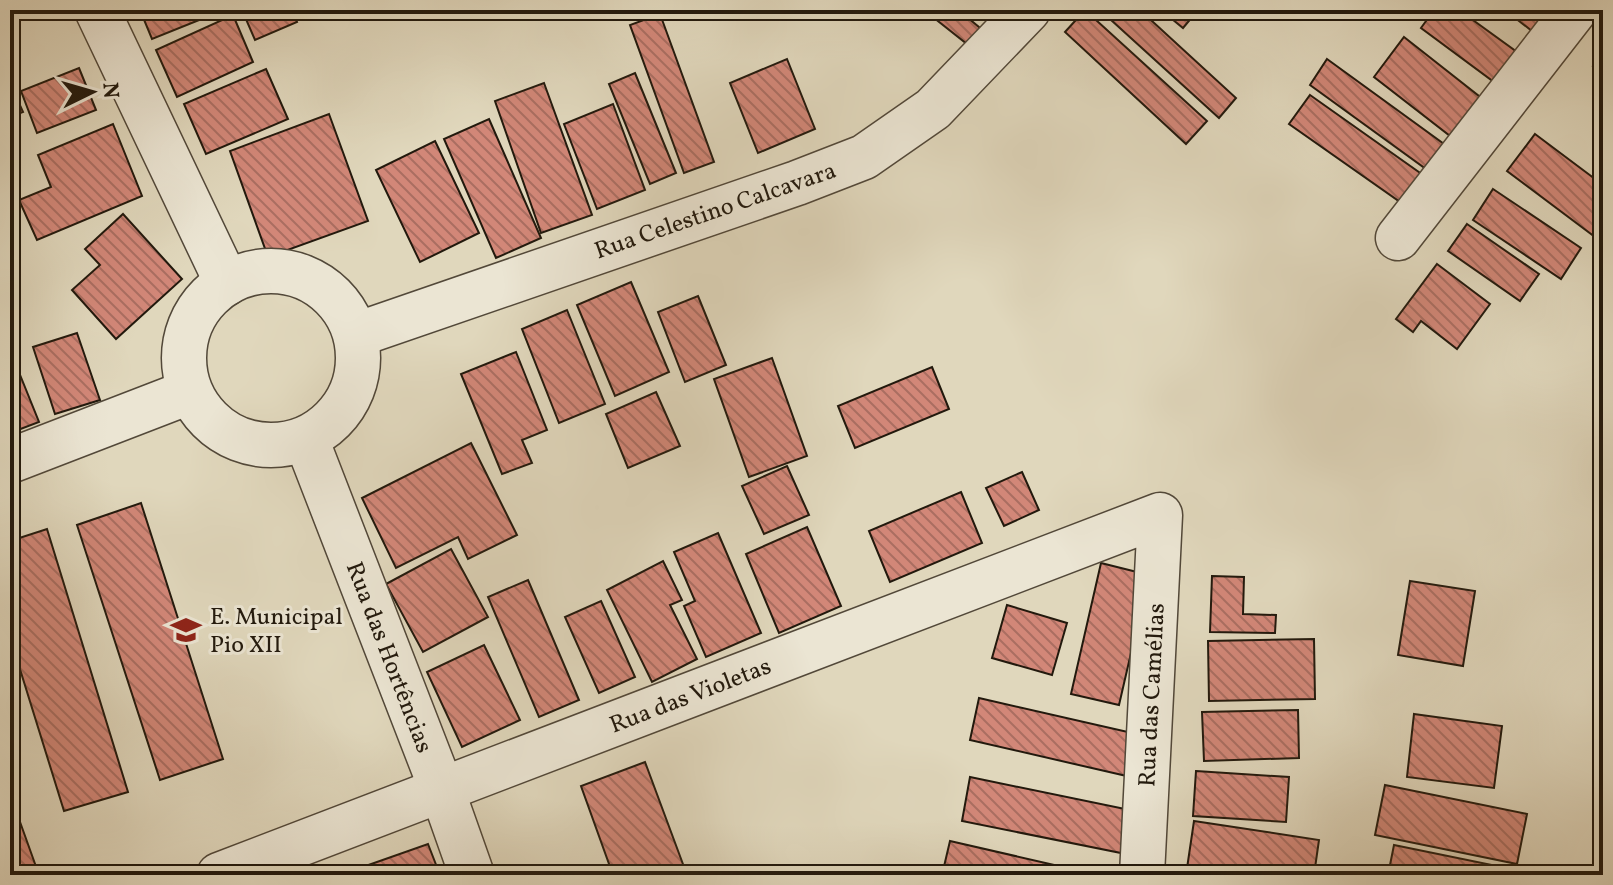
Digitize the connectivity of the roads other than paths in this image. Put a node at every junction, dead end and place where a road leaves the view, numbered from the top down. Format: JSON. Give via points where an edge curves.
{"nodes":[{"id":1,"x":97,"y":10,"type":"edge"},
{"id":2,"x":1028,"y":10,"type":"edge"},
{"id":3,"x":1575,"y":10,"type":"edge"},
{"id":4,"x":1398,"y":238,"type":"dead end"},
{"id":5,"x":227,"y":283,"type":"junction"},
{"id":6,"x":356,"y":335,"type":"junction"},
{"id":7,"x":189,"y":392,"type":"junction"},
{"id":8,"x":306,"y":439,"type":"junction"},
{"id":9,"x":10,"y":461,"type":"edge"},
{"id":10,"x":1160,"y":515,"type":"joint"},
{"id":11,"x":442,"y":790,"type":"junction"},
{"id":12,"x":219,"y":875,"type":"edge"},
{"id":13,"x":472,"y":875,"type":"edge"},
{"id":14,"x":1142,"y":875,"type":"edge"}],
"edges":[{"from":1,"to":5,"type":"street"},
{"from":2,"to":6,"type":"street","name":"Rua Celestino Calcavara","via":[[933,109],[864,157]]},
{"from":3,"to":4,"type":"street"},
{"from":5,"to":6,"type":"street","via":[[270,271],[309,280],[339,305]]},
{"from":5,"to":7,"type":"street","via":[[207,298],[188,330],[184,367]]},
{"from":6,"to":8,"type":"street","via":[[356,376],[346,402]]},
{"from":7,"to":8,"type":"street","via":[[209,421],[238,440],[272,446]]},
{"from":7,"to":9,"type":"street"},
{"from":8,"to":11,"type":"street","name":"Rua das Hortências"},
{"from":10,"to":11,"type":"street","name":"Rua das Violetas"},
{"from":10,"to":14,"type":"street","name":"Rua das Camélias"},
{"from":11,"to":12,"type":"street","name":"Rua das Violetas"},
{"from":11,"to":13,"type":"street","name":"Rua das Hortências"}]}
